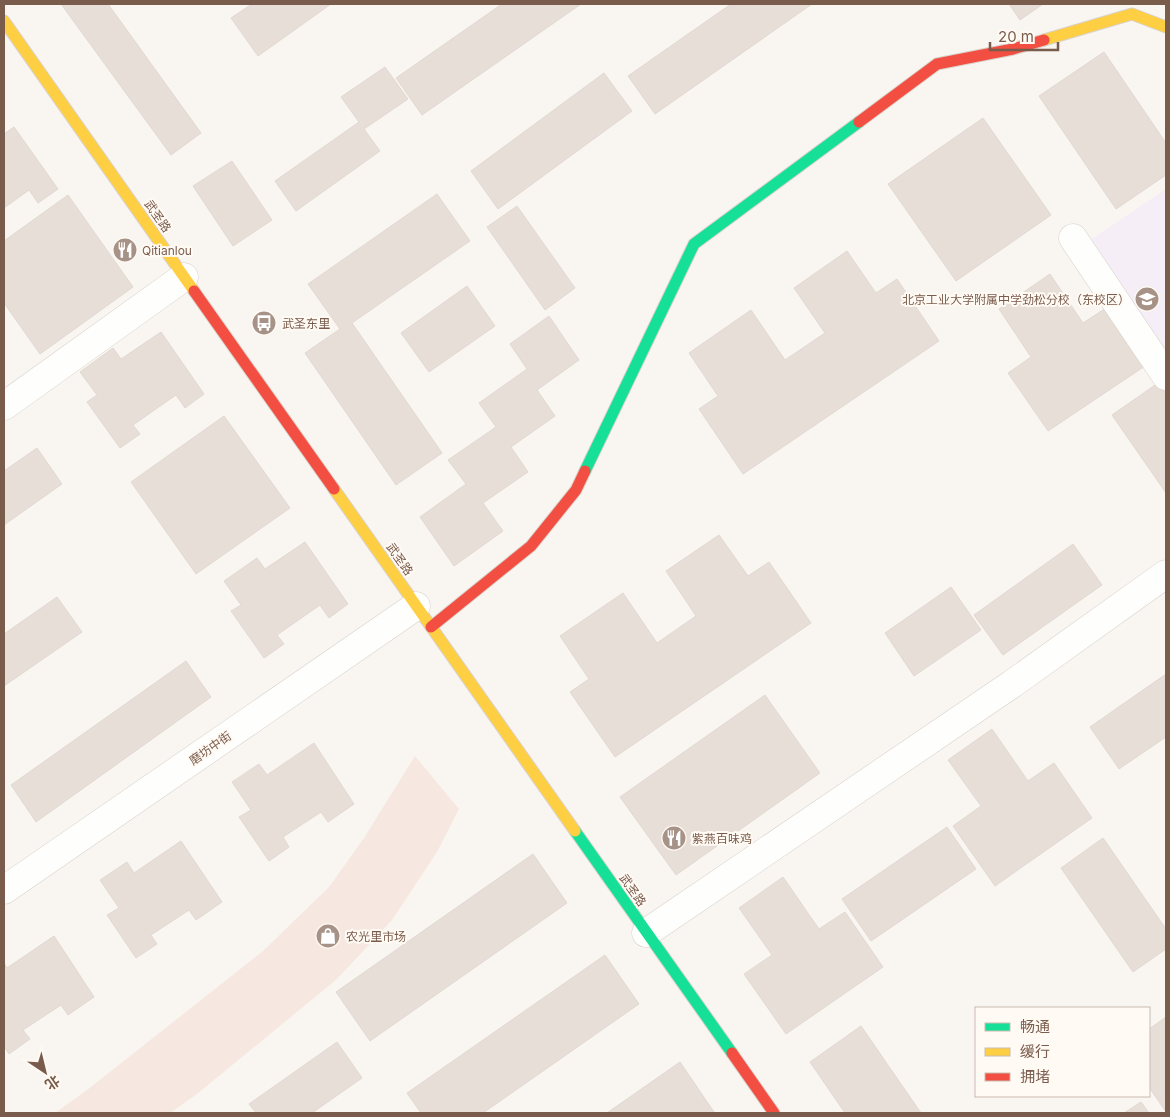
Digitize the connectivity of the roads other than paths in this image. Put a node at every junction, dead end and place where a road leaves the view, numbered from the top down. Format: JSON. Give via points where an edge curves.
{"nodes":[{"id":1,"x":4,"y":21,"type":"edge"},
{"id":2,"x":1166,"y":27,"type":"edge"},
{"id":3,"x":1073,"y":238,"type":"dead end"},
{"id":4,"x":184,"y":277,"type":"junction"},
{"id":5,"x":1166,"y":376,"type":"edge"},
{"id":6,"x":4,"y":406,"type":"edge"},
{"id":7,"x":1166,"y":574,"type":"edge"},
{"id":8,"x":424,"y":617,"type":"junction"},
{"id":9,"x":4,"y":890,"type":"edge"},
{"id":10,"x":646,"y":933,"type":"junction"},
{"id":11,"x":774,"y":1113,"type":"edge"}],
"edges":[{"from":1,"to":4,"type":"street","name":"武圣路"},
{"from":2,"to":8,"type":"street","via":[[1132,14],[1013,49],[937,64],[694,244],[576,490],[531,546]]},
{"from":3,"to":5,"type":"street"},
{"from":4,"to":6,"type":"street"},
{"from":4,"to":8,"type":"street","name":"武圣路"},
{"from":7,"to":10,"type":"street","via":[[1012,684]]},
{"from":8,"to":9,"type":"street","name":"磨坊中街"},
{"from":8,"to":10,"type":"street","name":"武圣路"},
{"from":10,"to":11,"type":"street","name":"武圣路"}]}
